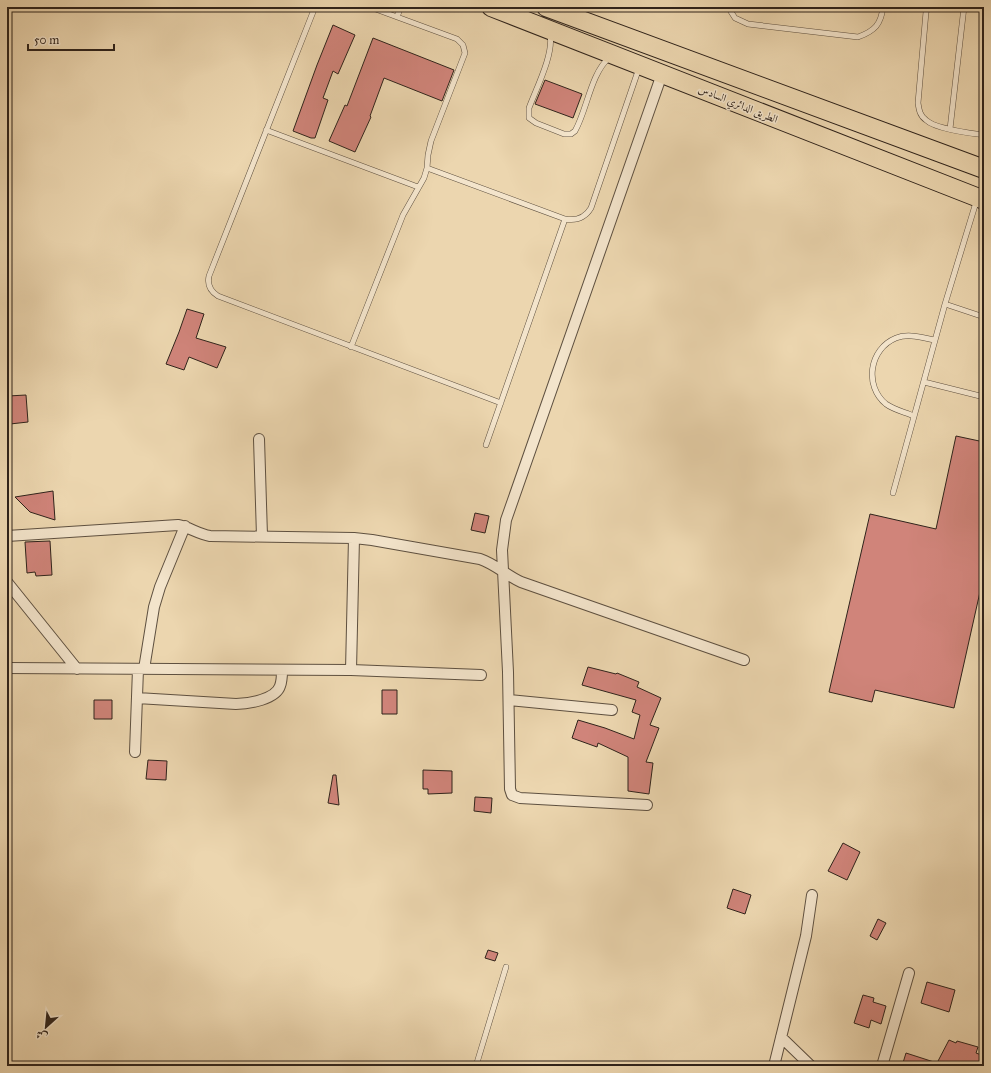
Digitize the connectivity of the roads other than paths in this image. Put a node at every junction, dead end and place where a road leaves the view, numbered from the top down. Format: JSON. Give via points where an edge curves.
{"nodes":[{"id":1,"x":315,"y":7,"type":"edge"},
{"id":2,"x":370,"y":7,"type":"edge"},
{"id":3,"x":546,"y":7,"type":"edge"},
{"id":4,"x":728,"y":7,"type":"edge"},
{"id":5,"x":883,"y":7,"type":"edge"},
{"id":6,"x":929,"y":7,"type":"edge"},
{"id":7,"x":964,"y":7,"type":"edge"},
{"id":8,"x":496,"y":8,"type":"edge"},
{"id":9,"x":400,"y":9,"type":"dead end"},
{"id":10,"x":397,"y":17,"type":"junction"},
{"id":11,"x":547,"y":29,"type":"junction"},
{"id":12,"x":615,"y":55,"type":"junction"},
{"id":13,"x":640,"y":65,"type":"junction"},
{"id":14,"x":662,"y":74,"type":"junction"},
{"id":15,"x":950,"y":129,"type":"junction"},
{"id":16,"x":266,"y":130,"type":"junction"},
{"id":17,"x":984,"y":135,"type":"edge"},
{"id":18,"x":427,"y":168,"type":"junction"},
{"id":19,"x":984,"y":169,"type":"edge"},
{"id":20,"x":418,"y":188,"type":"junction"},
{"id":21,"x":981,"y":199,"type":"edge"},
{"id":22,"x":565,"y":218,"type":"junction"},
{"id":23,"x":945,"y":304,"type":"junction"},
{"id":24,"x":984,"y":317,"type":"edge"},
{"id":25,"x":935,"y":340,"type":"junction"},
{"id":26,"x":351,"y":346,"type":"junction"},
{"id":27,"x":924,"y":382,"type":"junction"},
{"id":28,"x":984,"y":397,"type":"edge"},
{"id":29,"x":501,"y":403,"type":"junction"},
{"id":30,"x":914,"y":416,"type":"junction"},
{"id":31,"x":259,"y":439,"type":"dead end"},
{"id":32,"x":486,"y":445,"type":"dead end"},
{"id":33,"x":893,"y":493,"type":"dead end"},
{"id":34,"x":185,"y":526,"type":"junction"},
{"id":35,"x":7,"y":536,"type":"edge"},
{"id":36,"x":262,"y":536,"type":"junction"},
{"id":37,"x":354,"y":538,"type":"junction"},
{"id":38,"x":503,"y":572,"type":"junction"},
{"id":39,"x":7,"y":582,"type":"edge"},
{"id":40,"x":744,"y":660,"type":"dead end"},
{"id":41,"x":7,"y":668,"type":"edge"},
{"id":42,"x":77,"y":669,"type":"junction"},
{"id":43,"x":141,"y":669,"type":"junction"},
{"id":44,"x":282,"y":670,"type":"junction"},
{"id":45,"x":351,"y":670,"type":"junction"},
{"id":46,"x":481,"y":675,"type":"dead end"},
{"id":47,"x":137,"y":698,"type":"junction"},
{"id":48,"x":509,"y":700,"type":"junction"},
{"id":49,"x":612,"y":710,"type":"dead end"},
{"id":50,"x":135,"y":752,"type":"dead end"},
{"id":51,"x":646,"y":805,"type":"dead end"},
{"id":52,"x":812,"y":895,"type":"dead end"},
{"id":53,"x":506,"y":967,"type":"dead end"},
{"id":54,"x":909,"y":973,"type":"dead end"},
{"id":55,"x":781,"y":1037,"type":"junction"},
{"id":56,"x":476,"y":1066,"type":"edge"},
{"id":57,"x":774,"y":1066,"type":"edge"},
{"id":58,"x":811,"y":1066,"type":"edge"},
{"id":59,"x":882,"y":1066,"type":"edge"}],
"edges":[{"from":1,"to":16,"type":"lane"},
{"from":2,"to":10,"type":"lane"},
{"from":3,"to":19,"type":"highway"},
{"from":4,"to":5,"type":"lane","via":[[736,18],[748,24],[858,37],[868,34],[875,28]]},
{"from":6,"to":15,"type":"lane","via":[[926,12],[919,109],[925,120]]},
{"from":7,"to":15,"type":"lane"},
{"from":8,"to":11,"type":"highway","name":"الطريق الدائري السادس"},
{"from":9,"to":10,"type":"lane"},
{"from":10,"to":18,"type":"lane","via":[[457,39],[465,49],[431,141]]},
{"from":11,"to":12,"type":"highway","name":"الطريق الدائري السادس"},
{"from":11,"to":12,"type":"lane","via":[[551,47],[528,115],[532,121],[564,134],[575,131],[601,67]]},
{"from":12,"to":13,"type":"highway","name":"الطريق الدائري السادس"},
{"from":13,"to":14,"type":"highway","name":"الطريق الدائري السادس"},
{"from":13,"to":22,"type":"lane","via":[[591,208],[582,218]]},
{"from":14,"to":21,"type":"highway","name":"الطريق الدائري السادس"},
{"from":14,"to":38,"type":"street","via":[[506,520],[502,540]]},
{"from":15,"to":17,"type":"lane"},
{"from":16,"to":20,"type":"lane"},
{"from":16,"to":26,"type":"lane","via":[[209,276],[210,289],[218,296]]},
{"from":18,"to":20,"type":"lane"},
{"from":18,"to":22,"type":"lane"},
{"from":20,"to":26,"type":"lane","via":[[403,214]]},
{"from":21,"to":23,"type":"lane"},
{"from":22,"to":29,"type":"lane"},
{"from":23,"to":24,"type":"lane"},
{"from":23,"to":25,"type":"lane"},
{"from":25,"to":27,"type":"lane"},
{"from":25,"to":30,"type":"lane","via":[[916,336],[896,338],[880,350],[872,368],[872,379],[880,397],[895,409]]},
{"from":26,"to":29,"type":"lane"},
{"from":27,"to":28,"type":"lane"},
{"from":27,"to":30,"type":"lane"},
{"from":29,"to":32,"type":"lane"},
{"from":30,"to":33,"type":"lane"},
{"from":31,"to":36,"type":"street"},
{"from":34,"to":35,"type":"street"},
{"from":34,"to":36,"type":"street","via":[[210,536]]},
{"from":34,"to":43,"type":"street","via":[[157,597]]},
{"from":36,"to":37,"type":"street"},
{"from":37,"to":38,"type":"street","via":[[385,541],[480,559]]},
{"from":37,"to":45,"type":"street"},
{"from":38,"to":40,"type":"street","via":[[521,582]]},
{"from":38,"to":48,"type":"street"},
{"from":39,"to":42,"type":"street"},
{"from":41,"to":42,"type":"street"},
{"from":42,"to":43,"type":"street"},
{"from":43,"to":44,"type":"street"},
{"from":43,"to":47,"type":"street"},
{"from":44,"to":45,"type":"street"},
{"from":44,"to":47,"type":"street","via":[[278,691],[251,703]]},
{"from":45,"to":46,"type":"street"},
{"from":47,"to":50,"type":"street"},
{"from":48,"to":49,"type":"street"},
{"from":48,"to":51,"type":"street","via":[[510,789],[514,797]]},
{"from":52,"to":55,"type":"street","via":[[806,936]]},
{"from":53,"to":56,"type":"lane"},
{"from":54,"to":59,"type":"street"},
{"from":55,"to":57,"type":"street"},
{"from":55,"to":58,"type":"street"}]}
